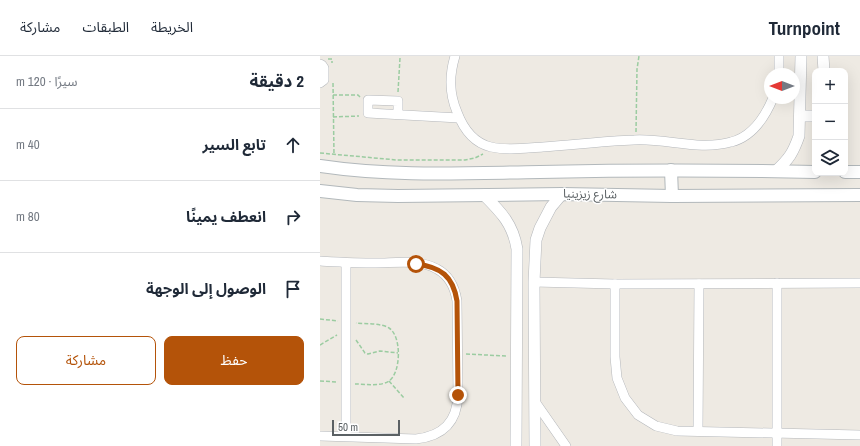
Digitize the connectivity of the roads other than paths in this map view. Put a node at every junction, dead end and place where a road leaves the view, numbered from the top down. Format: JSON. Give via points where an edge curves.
{"nodes":[{"id":1,"x":455,"y":56,"type":"edge"},
{"id":2,"x":778,"y":56,"type":"edge"},
{"id":3,"x":801,"y":56,"type":"edge"},
{"id":4,"x":824,"y":56,"type":"edge"},
{"id":5,"x":323,"y":61,"type":"edge"},
{"id":6,"x":779,"y":68,"type":"edge"},
{"id":7,"x":824,"y":68,"type":"edge"},
{"id":8,"x":320,"y":83,"type":"edge"},
{"id":9,"x":771,"y":104,"type":"edge"},
{"id":10,"x":398,"y":114,"type":"junction"},
{"id":11,"x":800,"y":116,"type":"junction"},
{"id":12,"x":812,"y":116,"type":"edge"},
{"id":13,"x":459,"y":118,"type":"junction"},
{"id":14,"x":320,"y":166,"type":"edge"},
{"id":15,"x":671,"y":170,"type":"junction"},
{"id":16,"x":776,"y":171,"type":"junction"},
{"id":17,"x":812,"y":172,"type":"edge"},
{"id":18,"x":848,"y":172,"type":"edge"},
{"id":19,"x":860,"y":172,"type":"edge"},
{"id":20,"x":320,"y":191,"type":"edge"},
{"id":21,"x":562,"y":194,"type":"junction"},
{"id":22,"x":860,"y":194,"type":"edge"},
{"id":23,"x":484,"y":195,"type":"junction"},
{"id":24,"x":672,"y":196,"type":"junction"},
{"id":25,"x":320,"y":261,"type":"edge"},
{"id":26,"x":346,"y":263,"type":"junction"},
{"id":27,"x":534,"y":282,"type":"junction"},
{"id":28,"x":778,"y":283,"type":"junction"},
{"id":29,"x":616,"y":284,"type":"junction"},
{"id":30,"x":699,"y":284,"type":"junction"},
{"id":31,"x":860,"y":284,"type":"edge"},
{"id":32,"x":536,"y":403,"type":"junction"},
{"id":33,"x":698,"y":431,"type":"junction"},
{"id":34,"x":777,"y":433,"type":"junction"},
{"id":35,"x":860,"y":435,"type":"edge"},
{"id":36,"x":320,"y":436,"type":"edge"},
{"id":37,"x":346,"y":436,"type":"junction"},
{"id":38,"x":516,"y":446,"type":"edge"},
{"id":39,"x":535,"y":446,"type":"edge"},
{"id":40,"x":566,"y":446,"type":"edge"},
{"id":41,"x":777,"y":446,"type":"edge"}],
"edges":[{"from":1,"to":13,"type":"street","via":[[450,90]]},
{"from":2,"to":6,"type":"street"},
{"from":3,"to":11,"type":"street"},
{"from":4,"to":7,"type":"street"},
{"from":5,"to":8,"type":"street","via":[[324,80]]},
{"from":9,"to":13,"type":"street","via":[[768,111],[746,136],[710,146],[636,140],[512,149],[490,147],[472,137]]},
{"from":10,"to":10,"type":"street","via":[[368,113],[368,100],[397,101]]},
{"from":10,"to":13,"type":"street"},
{"from":11,"to":12,"type":"street"},
{"from":11,"to":16,"type":"street","via":[[799,136],[795,149]]},
{"from":14,"to":15,"type":"main road","name":"شارع زيزينيا","via":[[406,173]]},
{"from":15,"to":16,"type":"main road","name":"شارع زيزينيا"},
{"from":15,"to":24,"type":"main road"},
{"from":16,"to":17,"type":"main road","name":"شارع زيزينيا"},
{"from":18,"to":19,"type":"main road"},
{"from":20,"to":23,"type":"main road","name":"شارع زيزينيا","via":[[357,195]]},
{"from":21,"to":23,"type":"main road","name":"شارع زيزينيا"},
{"from":21,"to":24,"type":"main road","name":"شارع زيزينيا"},
{"from":21,"to":27,"type":"street","via":[[550,207],[536,240]]},
{"from":22,"to":24,"type":"main road","name":"شارع زيزينيا"},
{"from":23,"to":38,"type":"street","via":[[506,218],[512,228],[517,249]]},
{"from":25,"to":26,"type":"street"},
{"from":26,"to":37,"type":"street"},
{"from":26,"to":37,"type":"street","via":[[428,265],[445,274],[456,296],[458,354],[458,406],[454,417],[438,433],[427,438]]},
{"from":27,"to":29,"type":"street"},
{"from":27,"to":32,"type":"street"},
{"from":28,"to":30,"type":"street"},
{"from":28,"to":31,"type":"street"},
{"from":28,"to":34,"type":"street"},
{"from":29,"to":30,"type":"street"},
{"from":29,"to":33,"type":"street","via":[[615,357],[617,378],[625,398],[638,415],[656,426],[677,431]]},
{"from":30,"to":33,"type":"street"},
{"from":32,"to":39,"type":"street"},
{"from":32,"to":40,"type":"street"},
{"from":33,"to":34,"type":"street"},
{"from":34,"to":35,"type":"street"},
{"from":34,"to":41,"type":"street"},
{"from":36,"to":37,"type":"street"}]}
